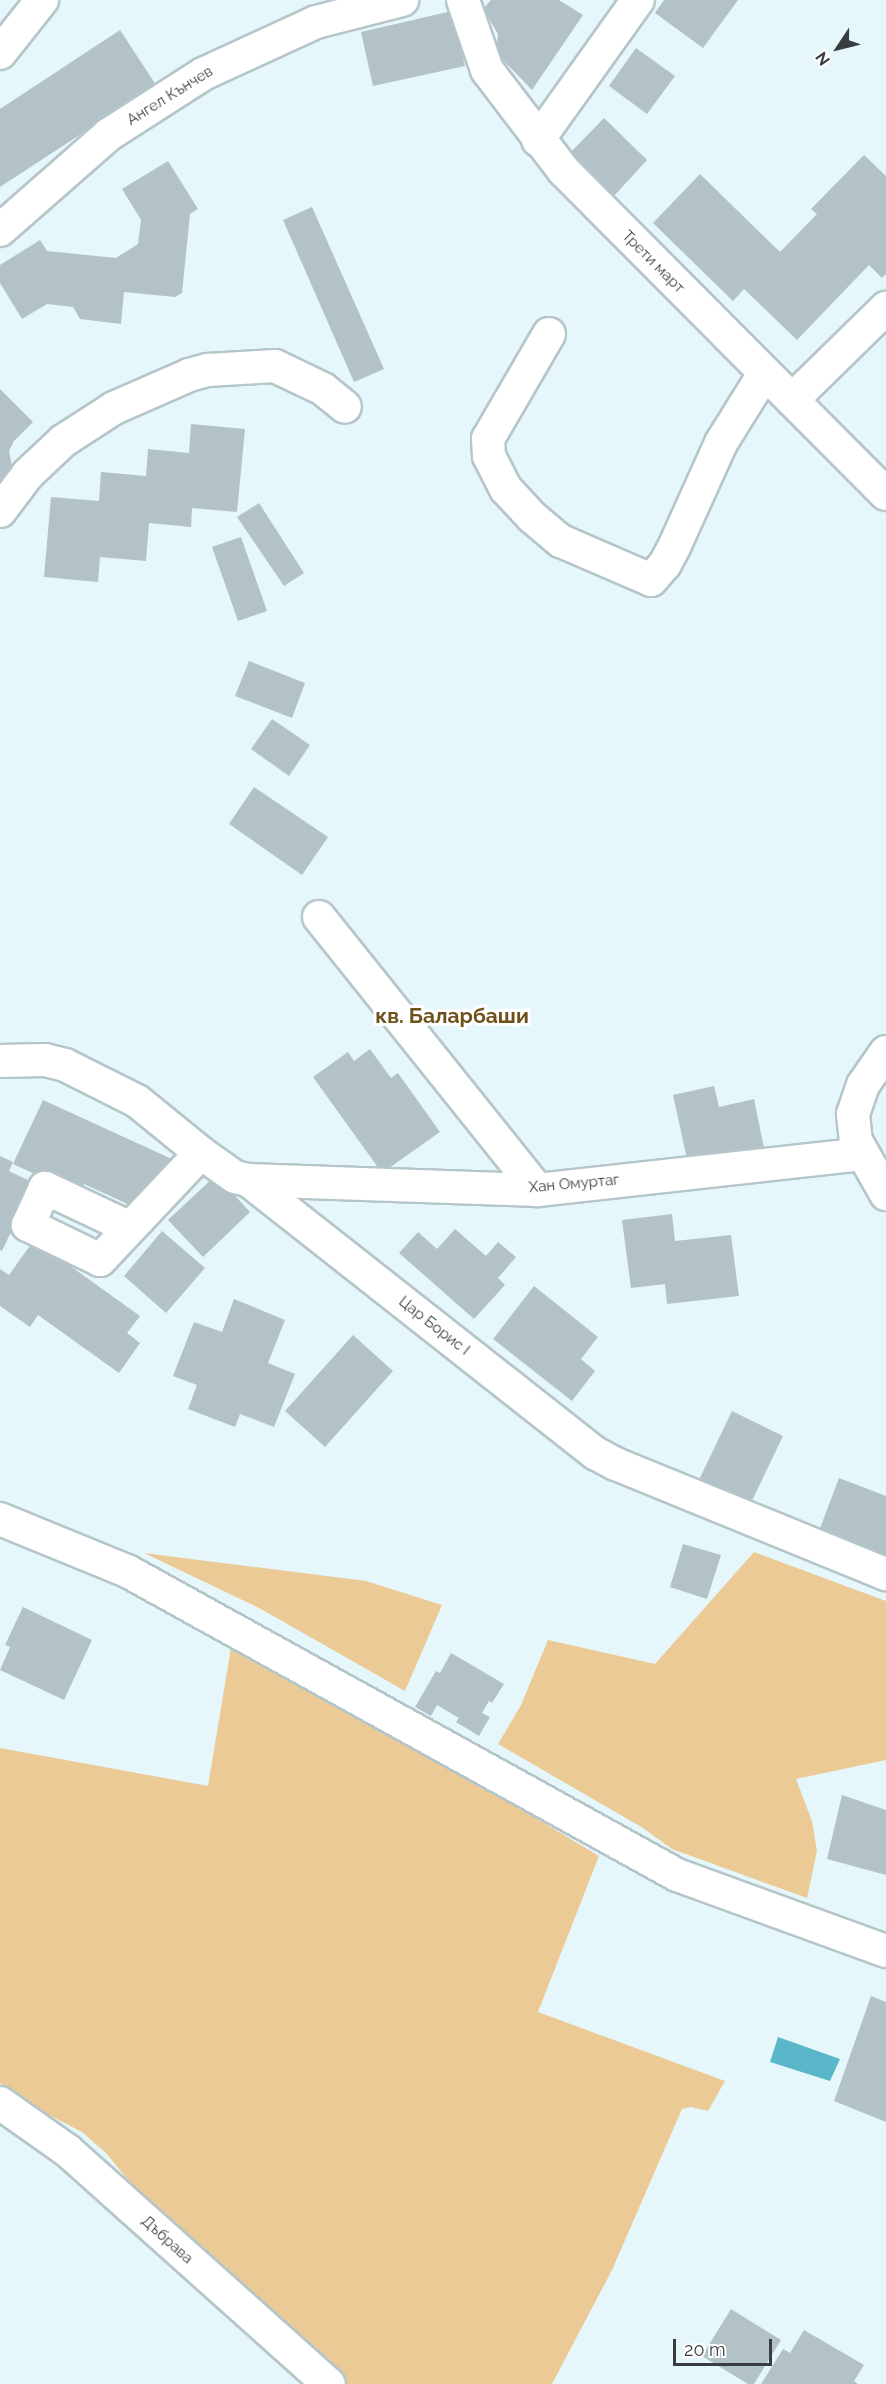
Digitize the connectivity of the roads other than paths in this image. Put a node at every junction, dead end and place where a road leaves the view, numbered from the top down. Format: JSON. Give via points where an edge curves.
{"nodes":[{"id":1,"x":42,"y":0,"type":"edge"},
{"id":2,"x":402,"y":0,"type":"edge"},
{"id":3,"x":463,"y":0,"type":"edge"},
{"id":4,"x":638,"y":0,"type":"edge"},
{"id":5,"x":0,"y":53,"type":"edge"},
{"id":6,"x":538,"y":140,"type":"junction"},
{"id":7,"x":0,"y":230,"type":"edge"},
{"id":8,"x":886,"y":308,"type":"edge"},
{"id":9,"x":549,"y":334,"type":"dead end"},
{"id":10,"x":764,"y":374,"type":"junction"},
{"id":11,"x":792,"y":400,"type":"junction"},
{"id":12,"x":345,"y":407,"type":"dead end"},
{"id":13,"x":886,"y":494,"type":"edge"},
{"id":14,"x":0,"y":512,"type":"edge"},
{"id":15,"x":319,"y":917,"type":"dead end"},
{"id":16,"x":886,"y":1052,"type":"edge"},
{"id":17,"x":0,"y":1061,"type":"edge"},
{"id":18,"x":201,"y":1153,"type":"junction"},
{"id":19,"x":862,"y":1154,"type":"junction"},
{"id":20,"x":248,"y":1180,"type":"junction"},
{"id":21,"x":538,"y":1190,"type":"junction"},
{"id":22,"x":886,"y":1194,"type":"edge"},
{"id":23,"x":129,"y":1227,"type":"dead end"},
{"id":24,"x":0,"y":1519,"type":"edge"},
{"id":25,"x":886,"y":1574,"type":"edge"},
{"id":26,"x":886,"y":1951,"type":"edge"},
{"id":27,"x":0,"y":2103,"type":"edge"},
{"id":28,"x":329,"y":2384,"type":"edge"}],
"edges":[{"from":1,"to":5,"type":"street"},
{"from":2,"to":7,"type":"street","name":"Ангел Кънчев","via":[[315,22],[203,74],[108,135]]},
{"from":3,"to":6,"type":"street","name":"Трети март","via":[[487,70]]},
{"from":4,"to":6,"type":"street"},
{"from":6,"to":10,"type":"street","name":"Трети март"},
{"from":8,"to":11,"type":"street"},
{"from":9,"to":10,"type":"street","via":[[488,439],[489,456],[506,489],[531,517],[561,541],[651,580],[665,564],[721,442]]},
{"from":10,"to":11,"type":"street","name":"Трети март"},
{"from":11,"to":13,"type":"street","name":"Трети март"},
{"from":12,"to":14,"type":"street","via":[[323,389],[275,366],[189,375],[114,408],[63,441],[28,474]]},
{"from":15,"to":21,"type":"street"},
{"from":16,"to":19,"type":"street","via":[[855,1101],[854,1127]]},
{"from":17,"to":18,"type":"street","name":"Цар Борис I","via":[[45,1060],[101,1081],[137,1101]]},
{"from":18,"to":20,"type":"street","name":"Цар Борис I","via":[[235,1177]]},
{"from":18,"to":23,"type":"street"},
{"from":19,"to":21,"type":"street","name":"Хан Омуртаг"},
{"from":19,"to":22,"type":"street"},
{"from":20,"to":21,"type":"street","name":"Хан Омуртаг"},
{"from":20,"to":25,"type":"street","name":"Цар Борис I","via":[[595,1453]]},
{"from":24,"to":26,"type":"street","via":[[129,1572],[677,1875]]},
{"from":27,"to":28,"type":"street","name":"Дъбрава","via":[[75,2157]]}]}
